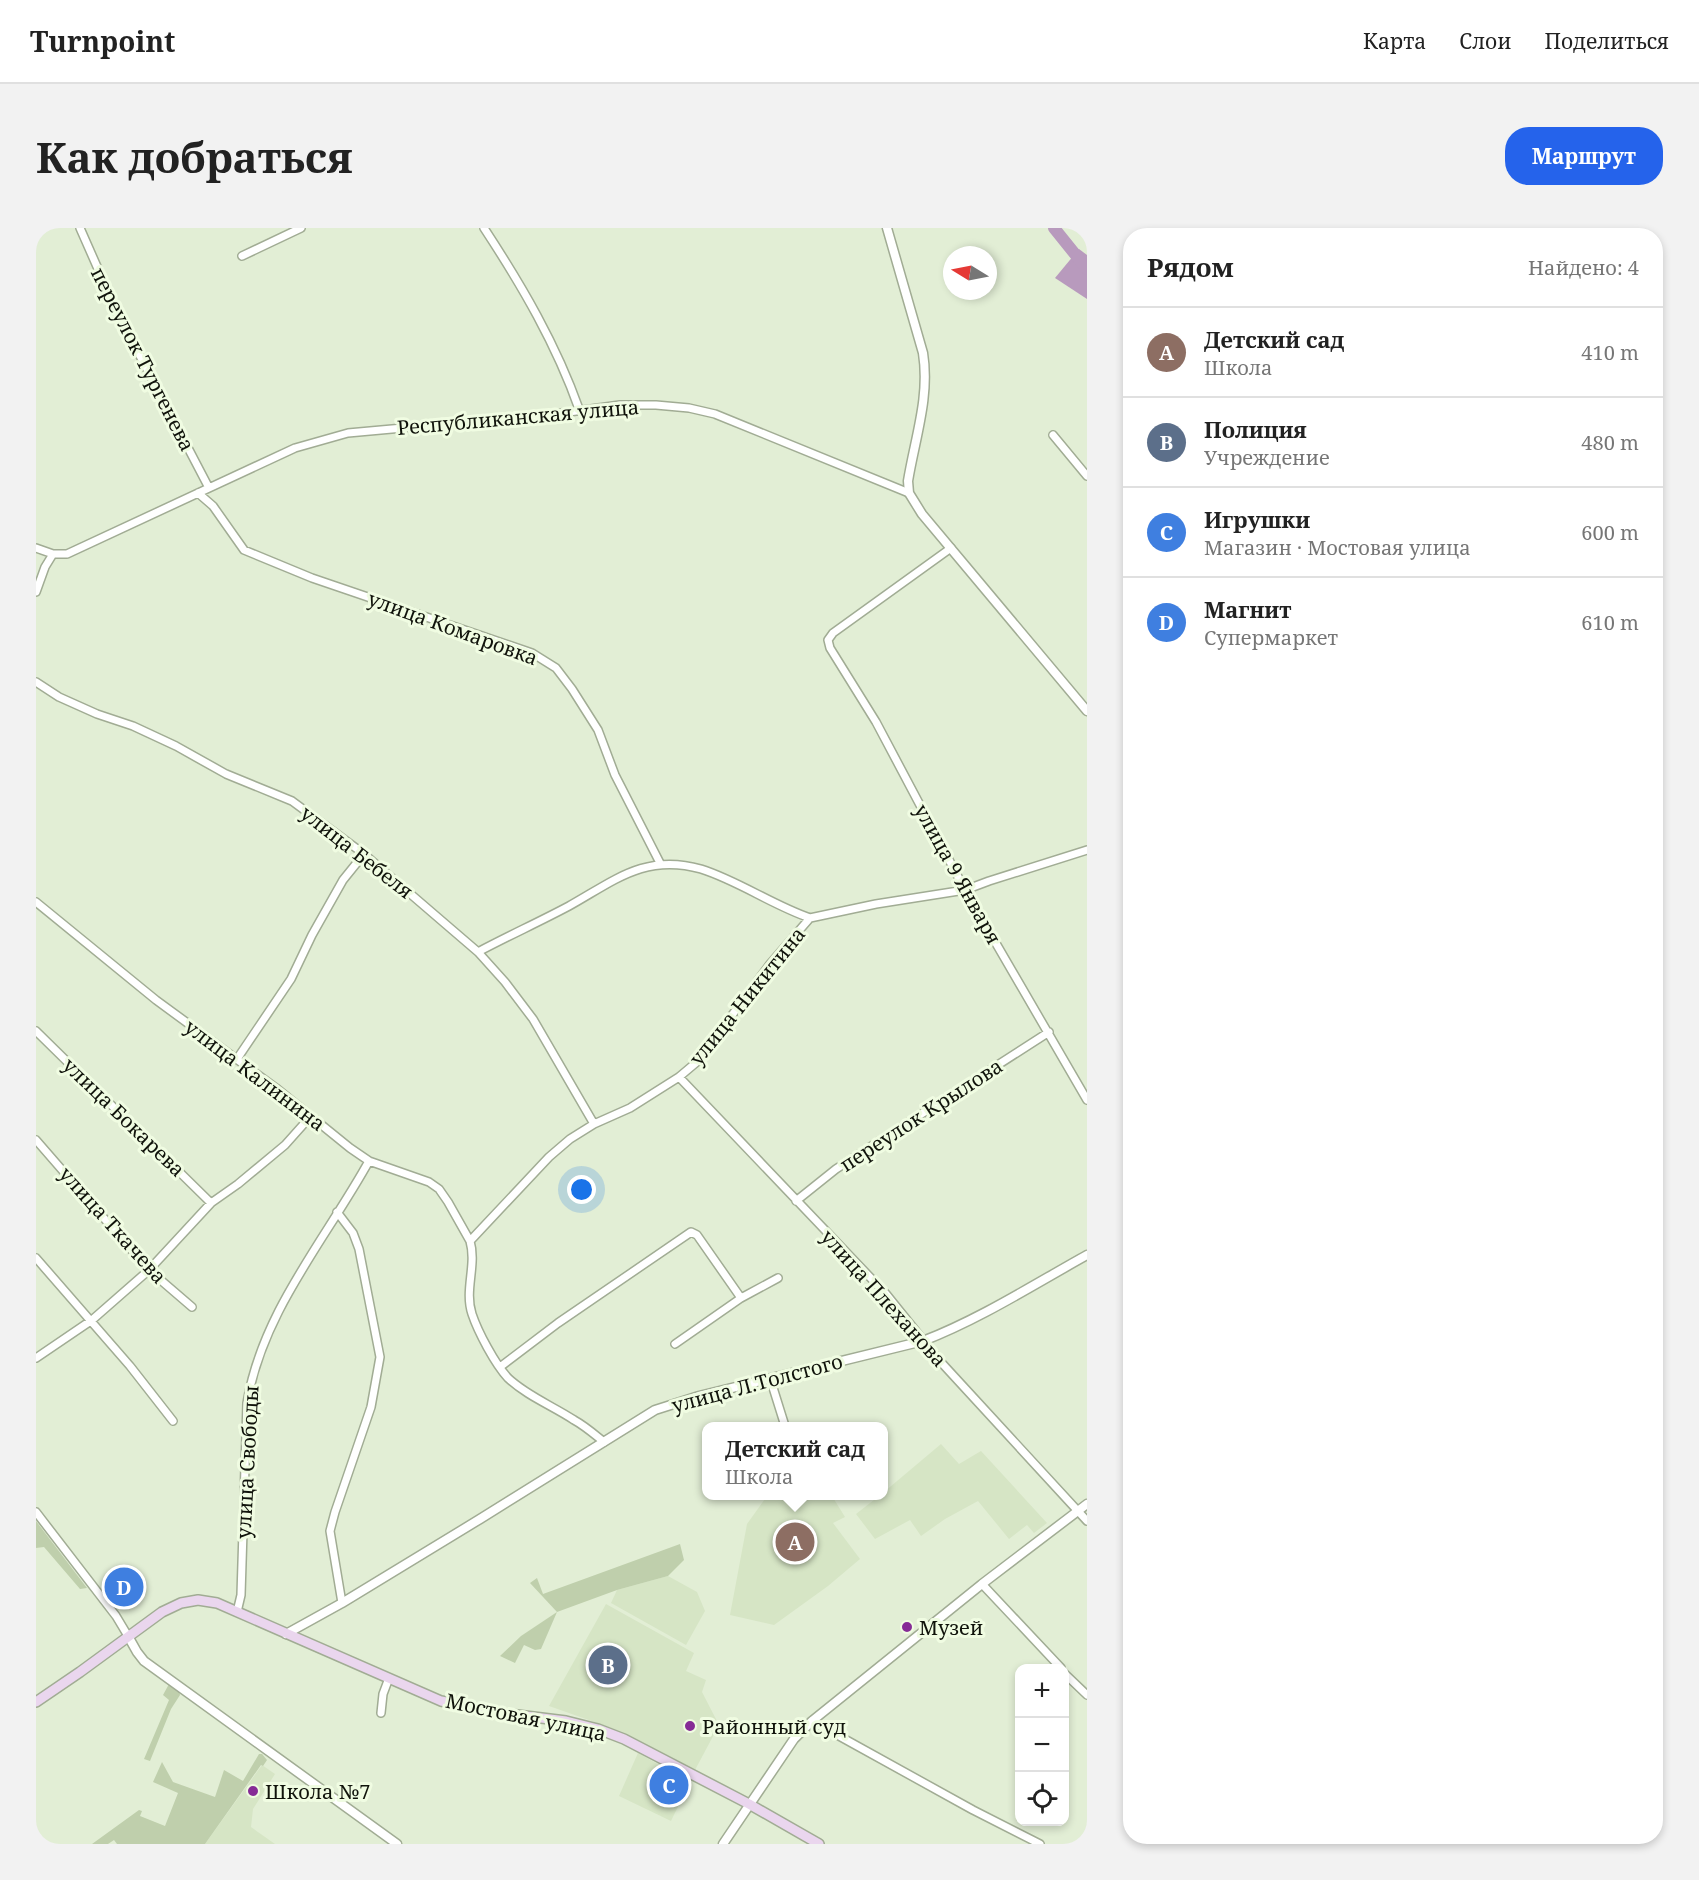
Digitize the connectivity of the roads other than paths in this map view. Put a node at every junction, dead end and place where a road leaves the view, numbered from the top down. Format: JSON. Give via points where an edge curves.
{"nodes":[{"id":1,"x":80,"y":228,"type":"edge"},
{"id":2,"x":301,"y":228,"type":"edge"},
{"id":3,"x":484,"y":228,"type":"edge"},
{"id":4,"x":887,"y":228,"type":"edge"},
{"id":5,"x":242,"y":256,"type":"dead end"},
{"id":6,"x":579,"y":410,"type":"junction"},
{"id":7,"x":1053,"y":435,"type":"dead end"},
{"id":8,"x":1087,"y":476,"type":"edge"},
{"id":9,"x":208,"y":488,"type":"junction"},
{"id":10,"x":198,"y":492,"type":"junction"},
{"id":11,"x":909,"y":493,"type":"junction"},
{"id":12,"x":951,"y":548,"type":"junction"},
{"id":13,"x":37,"y":550,"type":"edge"},
{"id":14,"x":53,"y":554,"type":"junction"},
{"id":15,"x":36,"y":591,"type":"edge"},
{"id":16,"x":36,"y":682,"type":"edge"},
{"id":17,"x":1087,"y":711,"type":"edge"},
{"id":18,"x":1087,"y":850,"type":"edge"},
{"id":19,"x":364,"y":854,"type":"junction"},
{"id":20,"x":660,"y":864,"type":"junction"},
{"id":21,"x":965,"y":890,"type":"junction"},
{"id":22,"x":36,"y":902,"type":"edge"},
{"id":23,"x":810,"y":918,"type":"junction"},
{"id":24,"x":478,"y":952,"type":"junction"},
{"id":25,"x":36,"y":1032,"type":"edge"},
{"id":26,"x":1049,"y":1032,"type":"junction"},
{"id":27,"x":237,"y":1059,"type":"junction"},
{"id":28,"x":679,"y":1077,"type":"junction"},
{"id":29,"x":1087,"y":1100,"type":"edge"},
{"id":30,"x":310,"y":1117,"type":"junction"},
{"id":31,"x":594,"y":1124,"type":"junction"},
{"id":32,"x":36,"y":1140,"type":"edge"},
{"id":33,"x":369,"y":1161,"type":"junction"},
{"id":34,"x":796,"y":1201,"type":"junction"},
{"id":35,"x":211,"y":1203,"type":"junction"},
{"id":36,"x":337,"y":1212,"type":"junction"},
{"id":37,"x":470,"y":1241,"type":"junction"},
{"id":38,"x":1087,"y":1255,"type":"edge"},
{"id":39,"x":36,"y":1258,"type":"edge"},
{"id":40,"x":148,"y":1270,"type":"junction"},
{"id":41,"x":778,"y":1278,"type":"dead end"},
{"id":42,"x":741,"y":1298,"type":"junction"},
{"id":43,"x":192,"y":1306,"type":"dead end"},
{"id":44,"x":92,"y":1320,"type":"junction"},
{"id":45,"x":923,"y":1341,"type":"junction"},
{"id":46,"x":675,"y":1344,"type":"dead end"},
{"id":47,"x":36,"y":1358,"type":"edge"},
{"id":48,"x":500,"y":1367,"type":"junction"},
{"id":49,"x":770,"y":1378,"type":"junction"},
{"id":50,"x":173,"y":1421,"type":"dead end"},
{"id":51,"x":784,"y":1422,"type":"edge"},
{"id":52,"x":604,"y":1442,"type":"junction"},
{"id":53,"x":1087,"y":1504,"type":"edge"},
{"id":54,"x":1079,"y":1511,"type":"junction"},
{"id":55,"x":36,"y":1512,"type":"edge"},
{"id":56,"x":1087,"y":1521,"type":"edge"},
{"id":57,"x":982,"y":1584,"type":"junction"},
{"id":58,"x":342,"y":1603,"type":"junction"},
{"id":59,"x":237,"y":1612,"type":"junction"},
{"id":60,"x":286,"y":1634,"type":"junction"},
{"id":61,"x":128,"y":1636,"type":"junction"},
{"id":62,"x":1057,"y":1664,"type":"edge"},
{"id":63,"x":1069,"y":1677,"type":"edge"},
{"id":64,"x":389,"y":1678,"type":"junction"},
{"id":65,"x":1087,"y":1695,"type":"edge"},
{"id":66,"x":36,"y":1702,"type":"edge"},
{"id":67,"x":381,"y":1713,"type":"dead end"},
{"id":68,"x":812,"y":1721,"type":"junction"},
{"id":69,"x":749,"y":1804,"type":"junction"},
{"id":70,"x":1087,"y":1838,"type":"edge"},
{"id":71,"x":397,"y":1844,"type":"edge"},
{"id":72,"x":723,"y":1844,"type":"edge"},
{"id":73,"x":819,"y":1844,"type":"edge"},
{"id":74,"x":1040,"y":1844,"type":"edge"},
{"id":75,"x":1082,"y":1844,"type":"edge"}],
"edges":[{"from":1,"to":9,"type":"street","name":"переулок Тургенева","via":[[117,312]]},
{"from":2,"to":5,"type":"street"},
{"from":3,"to":6,"type":"street","via":[[552,342]]},
{"from":4,"to":11,"type":"street","via":[[926,374]]},
{"from":6,"to":9,"type":"street","name":"Республиканская улица","via":[[348,433],[295,448]]},
{"from":6,"to":11,"type":"street","name":"Республиканская улица","via":[[656,405],[706,412]]},
{"from":7,"to":8,"type":"street"},
{"from":9,"to":10,"type":"street","name":"Республиканская улица"},
{"from":10,"to":14,"type":"street","name":"Республиканская улица","via":[[68,554]]},
{"from":10,"to":20,"type":"street","name":"улица Комаровка","via":[[213,506],[244,550],[312,578],[532,653],[556,668],[598,730],[615,775]]},
{"from":11,"to":12,"type":"street"},
{"from":12,"to":17,"type":"street"},
{"from":12,"to":21,"type":"street","name":"улица 9 Января","via":[[828,640]]},
{"from":13,"to":14,"type":"street"},
{"from":14,"to":15,"type":"street"},
{"from":16,"to":19,"type":"street","name":"улица Бебеля","via":[[59,697],[133,726],[226,774],[292,801]]},
{"from":18,"to":21,"type":"street","name":"улица Никитина"},
{"from":19,"to":24,"type":"street","name":"улица Бебеля"},
{"from":19,"to":27,"type":"street","via":[[343,880],[291,979]]},
{"from":20,"to":23,"type":"street","via":[[699,869]]},
{"from":20,"to":24,"type":"street","via":[[621,874],[569,906]]},
{"from":21,"to":23,"type":"street","name":"улица Никитина"},
{"from":21,"to":26,"type":"street","name":"улица 9 Января"},
{"from":22,"to":27,"type":"street","name":"улица Калинина","via":[[156,1000]]},
{"from":23,"to":28,"type":"street","name":"улица Никитина","via":[[770,963],[703,1055]]},
{"from":24,"to":31,"type":"street","name":"улица Бебеля","via":[[533,1019]]},
{"from":25,"to":35,"type":"street","name":"улица Бокарева"},
{"from":26,"to":29,"type":"street","name":"улица 9 Января"},
{"from":26,"to":34,"type":"street","name":"переулок Крылова","via":[[836,1169]]},
{"from":27,"to":30,"type":"street","name":"улица Калинина"},
{"from":28,"to":31,"type":"street","name":"улица Никитина","via":[[630,1108]]},
{"from":28,"to":34,"type":"street","name":"улица Плеханова"},
{"from":30,"to":33,"type":"street","name":"улица Калинина"},
{"from":30,"to":35,"type":"street","via":[[285,1146]]},
{"from":31,"to":37,"type":"street","name":"улица Никитина","via":[[549,1157]]},
{"from":32,"to":40,"type":"street","name":"улица Ткачева"},
{"from":33,"to":36,"type":"street","name":"улица Свободы"},
{"from":33,"to":37,"type":"street","name":"улица Калинина","via":[[439,1189]]},
{"from":34,"to":45,"type":"street","name":"улица Плеханова","via":[[886,1294]]},
{"from":35,"to":40,"type":"street"},
{"from":36,"to":58,"type":"street","via":[[353,1233],[359,1249],[380,1357],[371,1407],[330,1531]]},
{"from":36,"to":59,"type":"street","name":"улица Свободы","via":[[292,1287],[251,1378],[246,1403],[241,1595]]},
{"from":37,"to":48,"type":"street","via":[[472,1313]]},
{"from":38,"to":45,"type":"street","name":"улица Л.Толстого","via":[[949,1331]]},
{"from":39,"to":44,"type":"street"},
{"from":40,"to":43,"type":"street","name":"улица Ткачева"},
{"from":40,"to":44,"type":"street"},
{"from":41,"to":42,"type":"street"},
{"from":42,"to":46,"type":"street"},
{"from":42,"to":48,"type":"street","via":[[691,1232]]},
{"from":44,"to":47,"type":"street"},
{"from":44,"to":50,"type":"street"},
{"from":45,"to":49,"type":"street","name":"улица Л.Толстого"},
{"from":45,"to":54,"type":"street","name":"улица Плеханова"},
{"from":48,"to":52,"type":"street","via":[[523,1390]]},
{"from":49,"to":51,"type":"street"},
{"from":49,"to":52,"type":"street","name":"улица Л.Толстого","via":[[656,1410]]},
{"from":52,"to":58,"type":"street","name":"улица Л.Толстого"},
{"from":53,"to":54,"type":"street"},
{"from":54,"to":56,"type":"street","name":"улица Плеханова"},
{"from":54,"to":57,"type":"street"},
{"from":55,"to":61,"type":"street"},
{"from":57,"to":62,"type":"street"},
{"from":57,"to":68,"type":"street"},
{"from":58,"to":60,"type":"street","name":"улица Л.Толстого"},
{"from":59,"to":60,"type":"main road","name":"Мостовая улица"},
{"from":59,"to":61,"type":"main road","name":"Мостовая улица","via":[[217,1603],[181,1603]]},
{"from":60,"to":64,"type":"main road","name":"Мостовая улица"},
{"from":61,"to":66,"type":"main road","name":"Мостовая улица"},
{"from":61,"to":71,"type":"street","via":[[144,1661]]},
{"from":63,"to":65,"type":"street"},
{"from":64,"to":67,"type":"street"},
{"from":64,"to":69,"type":"main road","name":"Мостовая улица","via":[[467,1708],[598,1729],[660,1756]]},
{"from":68,"to":69,"type":"street","via":[[794,1739]]},
{"from":68,"to":74,"type":"street"},
{"from":69,"to":72,"type":"street"},
{"from":69,"to":73,"type":"main road","name":"Мостовая улица"},
{"from":70,"to":75,"type":"street"}]}
